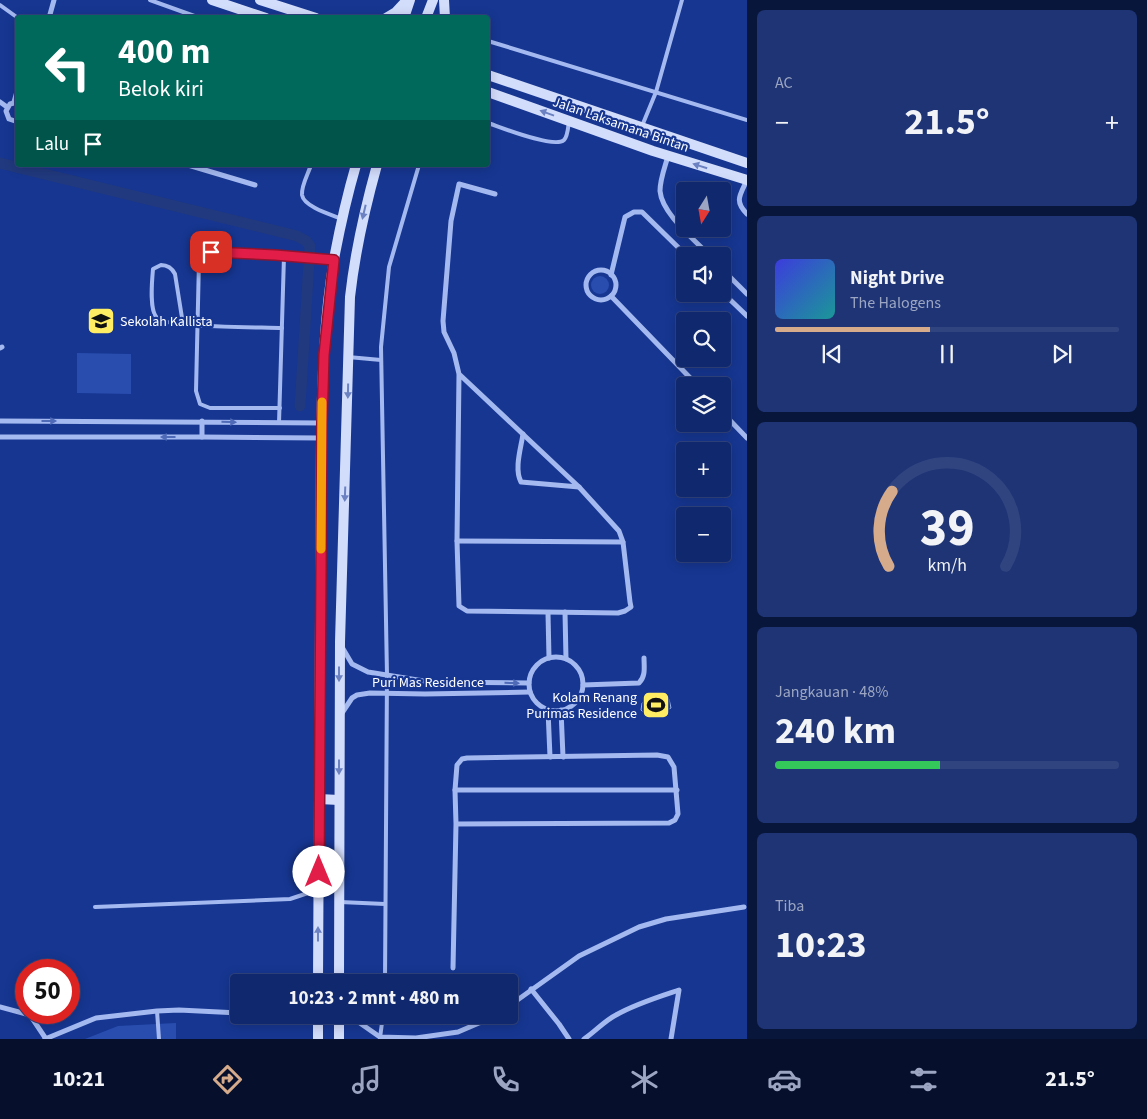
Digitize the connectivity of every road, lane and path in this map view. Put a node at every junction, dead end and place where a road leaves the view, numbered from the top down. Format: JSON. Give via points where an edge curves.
{"nodes":[{"id":1,"x":54,"y":0,"type":"edge"},
{"id":2,"x":150,"y":0,"type":"edge"},
{"id":3,"x":212,"y":0,"type":"edge"},
{"id":4,"x":260,"y":0,"type":"edge"},
{"id":5,"x":408,"y":0,"type":"edge"},
{"id":6,"x":433,"y":0,"type":"edge"},
{"id":7,"x":444,"y":0,"type":"edge"},
{"id":8,"x":682,"y":0,"type":"edge"},
{"id":9,"x":0,"y":5,"type":"edge"},
{"id":10,"x":49,"y":15,"type":"edge"},
{"id":11,"x":192,"y":15,"type":"edge"},
{"id":12,"x":257,"y":15,"type":"edge"},
{"id":13,"x":307,"y":15,"type":"edge"},
{"id":14,"x":391,"y":15,"type":"edge"},
{"id":15,"x":405,"y":15,"type":"edge"},
{"id":16,"x":427,"y":15,"type":"edge"},
{"id":17,"x":445,"y":15,"type":"edge"},
{"id":18,"x":15,"y":16,"type":"edge"},
{"id":19,"x":490,"y":42,"type":"edge"},
{"id":20,"x":490,"y":75,"type":"edge"},
{"id":21,"x":656,"y":92,"type":"junction"},
{"id":22,"x":490,"y":93,"type":"edge"},
{"id":23,"x":0,"y":102,"type":"edge"},
{"id":24,"x":15,"y":103,"type":"edge"},
{"id":25,"x":7,"y":107,"type":"junction"},
{"id":26,"x":0,"y":114,"type":"edge"},
{"id":27,"x":6,"y":116,"type":"junction"},
{"id":28,"x":747,"y":120,"type":"edge"},
{"id":29,"x":569,"y":121,"type":"junction"},
{"id":30,"x":15,"y":122,"type":"edge"},
{"id":31,"x":490,"y":124,"type":"edge"},
{"id":32,"x":641,"y":128,"type":"junction"},
{"id":33,"x":635,"y":145,"type":"junction"},
{"id":34,"x":668,"y":156,"type":"junction"},
{"id":35,"x":747,"y":163,"type":"edge"},
{"id":36,"x":195,"y":167,"type":"edge"},
{"id":37,"x":310,"y":167,"type":"edge"},
{"id":38,"x":355,"y":167,"type":"edge"},
{"id":39,"x":376,"y":167,"type":"edge"},
{"id":40,"x":418,"y":167,"type":"edge"},
{"id":41,"x":747,"y":180,"type":"edge"},
{"id":42,"x":255,"y":185,"type":"dead end"},
{"id":43,"x":495,"y":194,"type":"dead end"},
{"id":44,"x":747,"y":214,"type":"edge"},
{"id":45,"x":342,"y":218,"type":"junction"},
{"id":46,"x":677,"y":247,"type":"edge"},
{"id":47,"x":702,"y":247,"type":"edge"},
{"id":48,"x":284,"y":256,"type":"junction"},
{"id":49,"x":334,"y":260,"type":"junction"},
{"id":50,"x":611,"y":275,"type":"junction"},
{"id":51,"x":731,"y":278,"type":"edge"},
{"id":52,"x":747,"y":294,"type":"edge"},
{"id":53,"x":611,"y":296,"type":"junction"},
{"id":54,"x":731,"y":301,"type":"edge"},
{"id":55,"x":747,"y":316,"type":"edge"},
{"id":56,"x":183,"y":324,"type":"junction"},
{"id":57,"x":198,"y":325,"type":"junction"},
{"id":58,"x":282,"y":328,"type":"junction"},
{"id":59,"x":348,"y":357,"type":"junction"},
{"id":60,"x":381,"y":360,"type":"junction"},
{"id":61,"x":459,"y":374,"type":"junction"},
{"id":62,"x":689,"y":377,"type":"edge"},
{"id":63,"x":280,"y":408,"type":"junction"},
{"id":64,"x":0,"y":421,"type":"edge"},
{"id":65,"x":202,"y":421,"type":"junction"},
{"id":66,"x":731,"y":421,"type":"edge"},
{"id":67,"x":280,"y":423,"type":"junction"},
{"id":68,"x":322,"y":423,"type":"junction"},
{"id":69,"x":523,"y":434,"type":"junction"},
{"id":70,"x":0,"y":437,"type":"edge"},
{"id":71,"x":202,"y":437,"type":"junction"},
{"id":72,"x":321,"y":438,"type":"junction"},
{"id":73,"x":747,"y":438,"type":"edge"},
{"id":74,"x":579,"y":487,"type":"junction"},
{"id":75,"x":457,"y":541,"type":"junction"},
{"id":76,"x":623,"y":542,"type":"junction"},
{"id":77,"x":565,"y":612,"type":"junction"},
{"id":78,"x":548,"y":613,"type":"junction"},
{"id":79,"x":340,"y":642,"type":"junction"},
{"id":80,"x":549,"y":658,"type":"junction"},
{"id":81,"x":644,"y":658,"type":"dead end"},
{"id":82,"x":566,"y":659,"type":"junction"},
{"id":83,"x":387,"y":675,"type":"junction"},
{"id":84,"x":529,"y":683,"type":"junction"},
{"id":85,"x":583,"y":685,"type":"junction"},
{"id":86,"x":386,"y":692,"type":"junction"},
{"id":87,"x":530,"y":692,"type":"junction"},
{"id":88,"x":548,"y":710,"type":"junction"},
{"id":89,"x":561,"y":710,"type":"junction"},
{"id":90,"x":339,"y":718,"type":"junction"},
{"id":91,"x":550,"y":757,"type":"junction"},
{"id":92,"x":563,"y":757,"type":"junction"},
{"id":93,"x":455,"y":790,"type":"junction"},
{"id":94,"x":677,"y":790,"type":"junction"},
{"id":95,"x":318,"y":799,"type":"junction"},
{"id":96,"x":339,"y":800,"type":"junction"},
{"id":97,"x":456,"y":824,"type":"junction"},
{"id":98,"x":319,"y":890,"type":"junction"},
{"id":99,"x":340,"y":902,"type":"junction"},
{"id":100,"x":385,"y":904,"type":"junction"},
{"id":101,"x":95,"y":907,"type":"dead end"},
{"id":102,"x":744,"y":907,"type":"dead end"},
{"id":103,"x":454,"y":968,"type":"dead end"},
{"id":104,"x":318,"y":974,"type":"edge"},
{"id":105,"x":339,"y":974,"type":"edge"},
{"id":106,"x":385,"y":974,"type":"edge"},
{"id":107,"x":531,"y":988,"type":"junction"},
{"id":108,"x":518,"y":1001,"type":"edge"},
{"id":109,"x":0,"y":1007,"type":"edge"},
{"id":110,"x":157,"y":1011,"type":"junction"},
{"id":111,"x":230,"y":1013,"type":"edge"},
{"id":112,"x":318,"y":1024,"type":"edge"},
{"id":113,"x":340,"y":1024,"type":"edge"},
{"id":114,"x":361,"y":1024,"type":"edge"},
{"id":115,"x":382,"y":1024,"type":"edge"},
{"id":116,"x":477,"y":1024,"type":"edge"},
{"id":117,"x":593,"y":1036,"type":"edge"},
{"id":118,"x":380,"y":1038,"type":"edge"},
{"id":119,"x":45,"y":1039,"type":"edge"},
{"id":120,"x":159,"y":1039,"type":"edge"},
{"id":121,"x":318,"y":1039,"type":"edge"},
{"id":122,"x":339,"y":1039,"type":"edge"},
{"id":123,"x":568,"y":1039,"type":"edge"},
{"id":124,"x":584,"y":1039,"type":"edge"},
{"id":125,"x":671,"y":1039,"type":"edge"}],
"edges":[{"from":1,"to":10,"type":"street"},
{"from":2,"to":11,"type":"lane"},
{"from":3,"to":12,"type":"main road"},
{"from":4,"to":13,"type":"main road"},
{"from":5,"to":14,"type":"main road"},
{"from":5,"to":15,"type":"main road"},
{"from":6,"to":16,"type":"main road"},
{"from":7,"to":17,"type":"main road"},
{"from":8,"to":21,"type":"lane"},
{"from":9,"to":18,"type":"lane"},
{"from":19,"to":21,"type":"lane"},
{"from":20,"to":32,"type":"main road","name":"Jalan Laksamana Bintan"},
{"from":21,"to":28,"type":"lane"},
{"from":21,"to":32,"type":"lane"},
{"from":29,"to":22,"type":"main road","name":"Jalan Laksamana Bintan","one_way":true},
{"from":23,"to":25,"type":"street"},
{"from":24,"to":25,"type":"street"},
{"from":25,"to":27,"type":"street"},
{"from":26,"to":27,"type":"street"},
{"from":27,"to":30,"type":"street"},
{"from":29,"to":31,"type":"lane","via":[[566,137],[559,143],[544,142]]},
{"from":29,"to":33,"type":"main road","name":"Jalan Laksamana Bintan"},
{"from":32,"to":33,"type":"main road"},
{"from":32,"to":35,"type":"main road","name":"Jalan Laksamana Bintan"},
{"from":33,"to":34,"type":"main road","name":"Jalan Laksamana Bintan"},
{"from":41,"to":34,"type":"main road","name":"Jalan Laksamana Bintan","one_way":true},
{"from":34,"to":47,"type":"street","via":[[660,192],[667,210]]},
{"from":36,"to":42,"type":"street"},
{"from":37,"to":45,"type":"lane","via":[[302,196],[305,201]]},
{"from":38,"to":45,"type":"main road"},
{"from":39,"to":59,"type":"main road","one_way":true,"via":[[354,268]]},
{"from":40,"to":60,"type":"lane","via":[[389,268]]},
{"from":41,"to":44,"type":"street","via":[[739,201]]},
{"from":43,"to":61,"type":"street","via":[[460,184],[451,220],[443,328]]},
{"from":45,"to":49,"type":"main road"},
{"from":46,"to":50,"type":"street","via":[[642,212],[634,212],[625,217]]},
{"from":48,"to":49,"type":"lane"},
{"from":48,"to":57,"type":"lane","via":[[211,252],[202,255]]},
{"from":48,"to":58,"type":"lane"},
{"from":49,"to":68,"type":"main road","via":[[324,355]]},
{"from":50,"to":53,"type":"street","via":[[615,288]]},
{"from":50,"to":53,"type":"street","via":[[603,271],[594,272],[586,284],[592,298],[602,300]]},
{"from":51,"to":52,"type":"street"},
{"from":53,"to":62,"type":"street"},
{"from":54,"to":55,"type":"street"},
{"from":56,"to":56,"type":"lane","via":[[173,269],[165,265],[156,266],[152,279],[155,316],[164,322]]},
{"from":56,"to":57,"type":"lane"},
{"from":57,"to":58,"type":"lane"},
{"from":57,"to":63,"type":"lane","via":[[196,391],[200,404],[210,408]]},
{"from":58,"to":63,"type":"lane"},
{"from":59,"to":60,"type":"lane"},
{"from":59,"to":79,"type":"main road","one_way":true},
{"from":60,"to":83,"type":"lane"},
{"from":61,"to":69,"type":"street"},
{"from":61,"to":75,"type":"street"},
{"from":63,"to":67,"type":"lane"},
{"from":64,"to":65,"type":"street","one_way":true},
{"from":65,"to":67,"type":"street","one_way":true},
{"from":65,"to":71,"type":"street"},
{"from":66,"to":73,"type":"street"},
{"from":67,"to":68,"type":"street"},
{"from":68,"to":72,"type":"main road"},
{"from":69,"to":74,"type":"street"},
{"from":69,"to":74,"type":"street","via":[[518,466],[521,482]]},
{"from":71,"to":70,"type":"street","one_way":true},
{"from":71,"to":72,"type":"street"},
{"from":72,"to":95,"type":"main road"},
{"from":74,"to":76,"type":"street","via":[[616,527]]},
{"from":75,"to":76,"type":"street"},
{"from":75,"to":78,"type":"street","via":[[461,608],[467,611]]},
{"from":76,"to":77,"type":"street","via":[[630,607],[618,613]]},
{"from":77,"to":78,"type":"street"},
{"from":77,"to":82,"type":"street"},
{"from":78,"to":80,"type":"street"},
{"from":79,"to":83,"type":"street","name":"Puri Mas Residence","via":[[358,668]]},
{"from":79,"to":90,"type":"main road","one_way":true},
{"from":80,"to":82,"type":"street"},
{"from":80,"to":84,"type":"street","via":[[532,670]]},
{"from":81,"to":85,"type":"street","via":[[643,678],[639,683]]},
{"from":82,"to":85,"type":"street","via":[[581,674]]},
{"from":83,"to":84,"type":"street","name":"Puri Mas Residence","one_way":true,"via":[[430,682]]},
{"from":83,"to":86,"type":"lane"},
{"from":84,"to":87,"type":"street"},
{"from":85,"to":89,"type":"street","via":[[576,702]]},
{"from":86,"to":87,"type":"street","name":"Puri Mas Residence"},
{"from":86,"to":90,"type":"street","name":"Puri Mas Residence","via":[[357,695]]},
{"from":86,"to":100,"type":"lane"},
{"from":87,"to":88,"type":"street","via":[[536,703]]},
{"from":88,"to":89,"type":"street"},
{"from":88,"to":91,"type":"street"},
{"from":89,"to":92,"type":"street"},
{"from":90,"to":96,"type":"main road","one_way":true},
{"from":91,"to":92,"type":"street"},
{"from":91,"to":93,"type":"street","via":[[462,759],[457,765]]},
{"from":92,"to":94,"type":"street","via":[[668,757],[674,767]]},
{"from":93,"to":94,"type":"street"},
{"from":93,"to":97,"type":"street"},
{"from":94,"to":97,"type":"street","via":[[678,814],[669,823]]},
{"from":95,"to":96,"type":"main road"},
{"from":95,"to":98,"type":"main road"},
{"from":96,"to":99,"type":"main road"},
{"from":97,"to":103,"type":"street"},
{"from":98,"to":101,"type":"lane","via":[[290,899]]},
{"from":104,"to":98,"type":"main road","one_way":true},
{"from":99,"to":100,"type":"lane"},
{"from":99,"to":105,"type":"main road"},
{"from":100,"to":106,"type":"lane"},
{"from":102,"to":107,"type":"street","via":[[639,926],[579,956]]},
{"from":107,"to":108,"type":"street"},
{"from":107,"to":123,"type":"street"},
{"from":109,"to":119,"type":"street","via":[[30,1014]]},
{"from":110,"to":111,"type":"street"},
{"from":110,"to":119,"type":"street","via":[[96,1018]]},
{"from":110,"to":120,"type":"lane"},
{"from":112,"to":121,"type":"main road"},
{"from":113,"to":122,"type":"main road"},
{"from":114,"to":118,"type":"street"},
{"from":115,"to":118,"type":"lane"},
{"from":116,"to":118,"type":"street","via":[[458,1032],[416,1038]]},
{"from":117,"to":124,"type":"street"},
{"from":117,"to":125,"type":"street","via":[[614,1016],[679,990]]}]}
